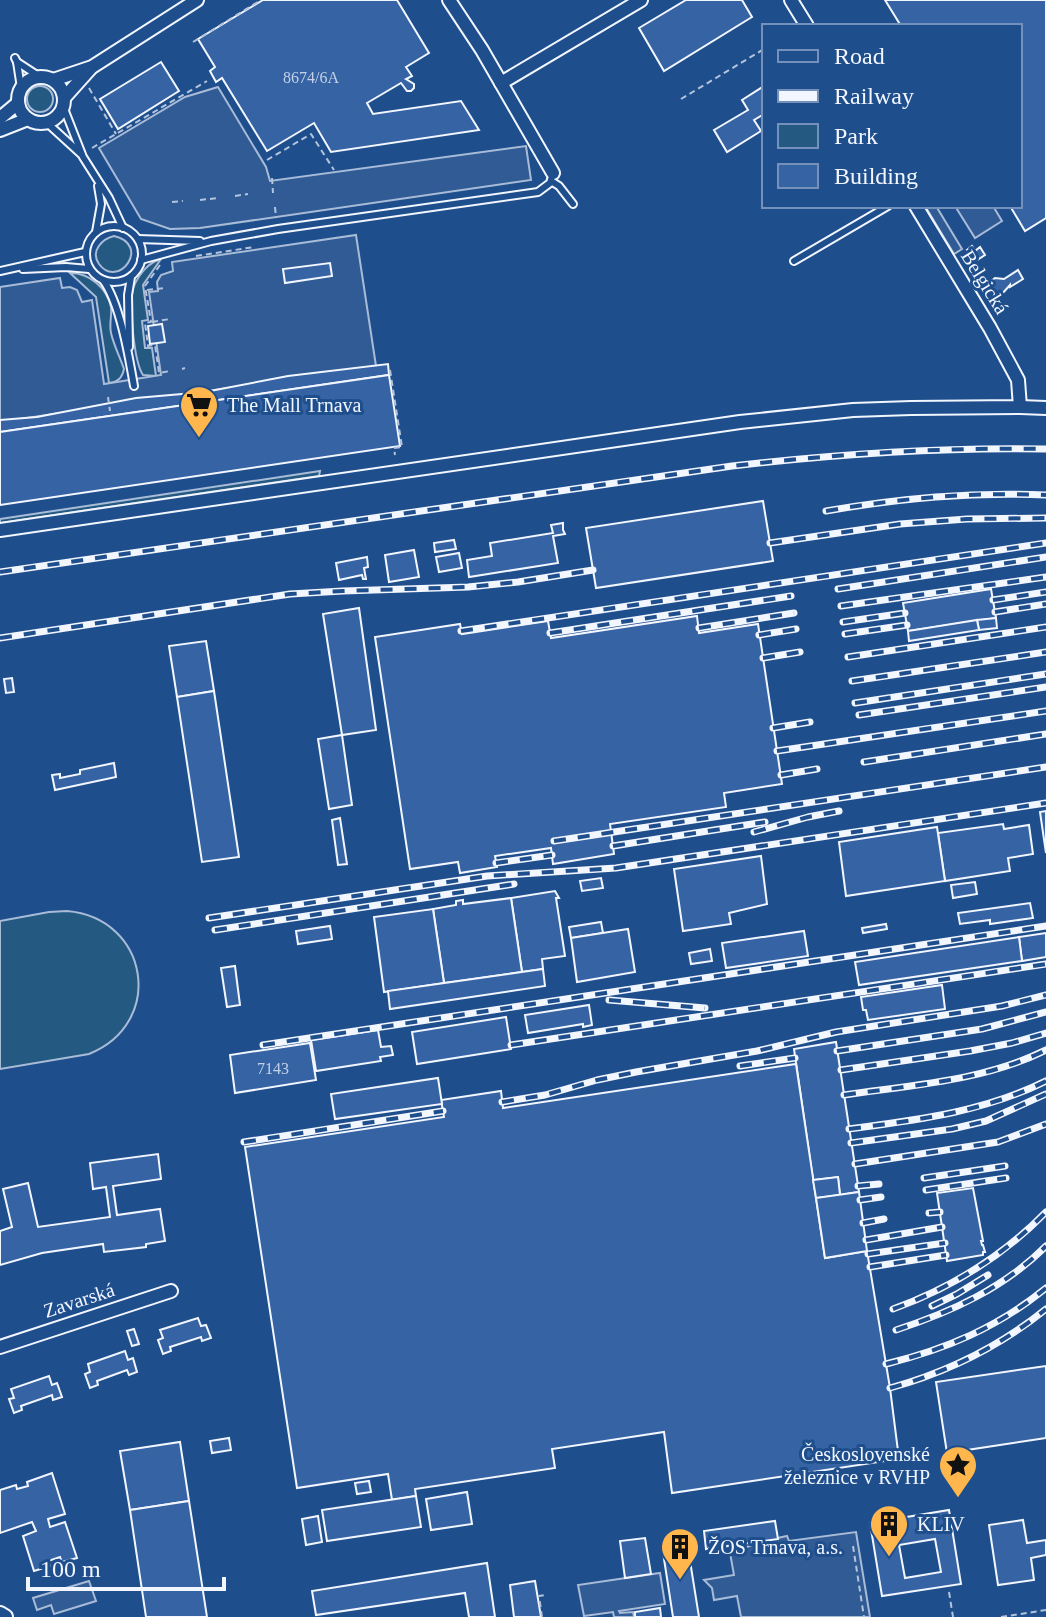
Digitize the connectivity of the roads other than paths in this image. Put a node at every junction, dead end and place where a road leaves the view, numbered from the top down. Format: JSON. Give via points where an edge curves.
{"nodes":[{"id":1,"x":197,"y":0,"type":"edge"},
{"id":2,"x":449,"y":0,"type":"edge"},
{"id":3,"x":641,"y":0,"type":"edge"},
{"id":4,"x":791,"y":0,"type":"edge"},
{"id":5,"x":806,"y":24,"type":"edge"},
{"id":6,"x":92,"y":67,"type":"junction"},
{"id":7,"x":40,"y":77,"type":"junction"},
{"id":8,"x":53,"y":80,"type":"junction"},
{"id":9,"x":501,"y":83,"type":"junction"},
{"id":10,"x":21,"y":88,"type":"junction"},
{"id":11,"x":63,"y":102,"type":"junction"},
{"id":12,"x":18,"y":103,"type":"junction"},
{"id":13,"x":0,"y":118,"type":"edge"},
{"id":14,"x":28,"y":119,"type":"junction"},
{"id":15,"x":46,"y":122,"type":"junction"},
{"id":16,"x":0,"y":130,"type":"edge"},
{"id":17,"x":83,"y":157,"type":"junction"},
{"id":18,"x":552,"y":177,"type":"junction"},
{"id":19,"x":97,"y":182,"type":"junction"},
{"id":20,"x":573,"y":204,"type":"dead end"},
{"id":21,"x":866,"y":208,"type":"edge"},
{"id":22,"x":885,"y":208,"type":"edge"},
{"id":23,"x":917,"y":208,"type":"edge"},
{"id":24,"x":871,"y":216,"type":"junction"},
{"id":25,"x":123,"y":228,"type":"junction"},
{"id":26,"x":96,"y":232,"type":"junction"},
{"id":27,"x":138,"y":239,"type":"junction"},
{"id":28,"x":211,"y":241,"type":"junction"},
{"id":29,"x":85,"y":252,"type":"junction"},
{"id":30,"x":141,"y":260,"type":"junction"},
{"id":31,"x":794,"y":261,"type":"dead end"},
{"id":32,"x":89,"y":269,"type":"junction"},
{"id":33,"x":4,"y":270,"type":"edge"},
{"id":34,"x":131,"y":277,"type":"junction"},
{"id":35,"x":103,"y":280,"type":"junction"},
{"id":36,"x":129,"y":359,"type":"junction"},
{"id":37,"x":134,"y":386,"type":"dead end"},
{"id":38,"x":1020,"y":407,"type":"junction"},
{"id":39,"x":1046,"y":408,"type":"edge"},
{"id":40,"x":0,"y":530,"type":"edge"},
{"id":41,"x":171,"y":1291,"type":"dead end"},
{"id":42,"x":0,"y":1347,"type":"edge"},
{"id":43,"x":0,"y":1614,"type":"edge"},
{"id":44,"x":5,"y":1617,"type":"edge"}],
"edges":[{"from":1,"to":6,"type":"street"},
{"from":2,"to":9,"type":"street"},
{"from":3,"to":9,"type":"street"},
{"from":4,"to":5,"type":"street"},
{"from":6,"to":8,"type":"street"},
{"from":6,"to":11,"type":"street"},
{"from":7,"to":8,"type":"street"},
{"from":7,"to":10,"type":"street"},
{"from":7,"to":10,"type":"lane","via":[[16,60]]},
{"from":8,"to":11,"type":"street"},
{"from":9,"to":18,"type":"street"},
{"from":10,"to":12,"type":"street"},
{"from":11,"to":15,"type":"street","via":[[57,117]]},
{"from":11,"to":17,"type":"lane"},
{"from":12,"to":13,"type":"street"},
{"from":12,"to":14,"type":"street"},
{"from":14,"to":15,"type":"street"},
{"from":14,"to":16,"type":"street"},
{"from":15,"to":17,"type":"lane"},
{"from":17,"to":19,"type":"lane"},
{"from":18,"to":20,"type":"lane"},
{"from":18,"to":28,"type":"lane","via":[[538,192]]},
{"from":19,"to":25,"type":"lane"},
{"from":19,"to":26,"type":"lane","via":[[101,204]]},
{"from":21,"to":24,"type":"lane"},
{"from":22,"to":24,"type":"lane"},
{"from":23,"to":38,"type":"street","name":"Belgická","via":[[1018,380]]},
{"from":24,"to":31,"type":"lane"},
{"from":25,"to":26,"type":"lane"},
{"from":25,"to":27,"type":"lane"},
{"from":26,"to":29,"type":"lane"},
{"from":27,"to":28,"type":"lane"},
{"from":27,"to":30,"type":"lane"},
{"from":28,"to":30,"type":"lane"},
{"from":29,"to":32,"type":"lane"},
{"from":29,"to":33,"type":"lane"},
{"from":30,"to":34,"type":"lane"},
{"from":32,"to":33,"type":"lane"},
{"from":32,"to":35,"type":"lane"},
{"from":34,"to":35,"type":"lane"},
{"from":34,"to":36,"type":"lane"},
{"from":35,"to":36,"type":"lane"},
{"from":36,"to":37,"type":"lane"},
{"from":38,"to":39,"type":"street"},
{"from":38,"to":40,"type":"street","via":[[853,410],[740,422]]},
{"from":41,"to":42,"type":"street","name":"Zavarská"},
{"from":43,"to":44,"type":"street"}]}
